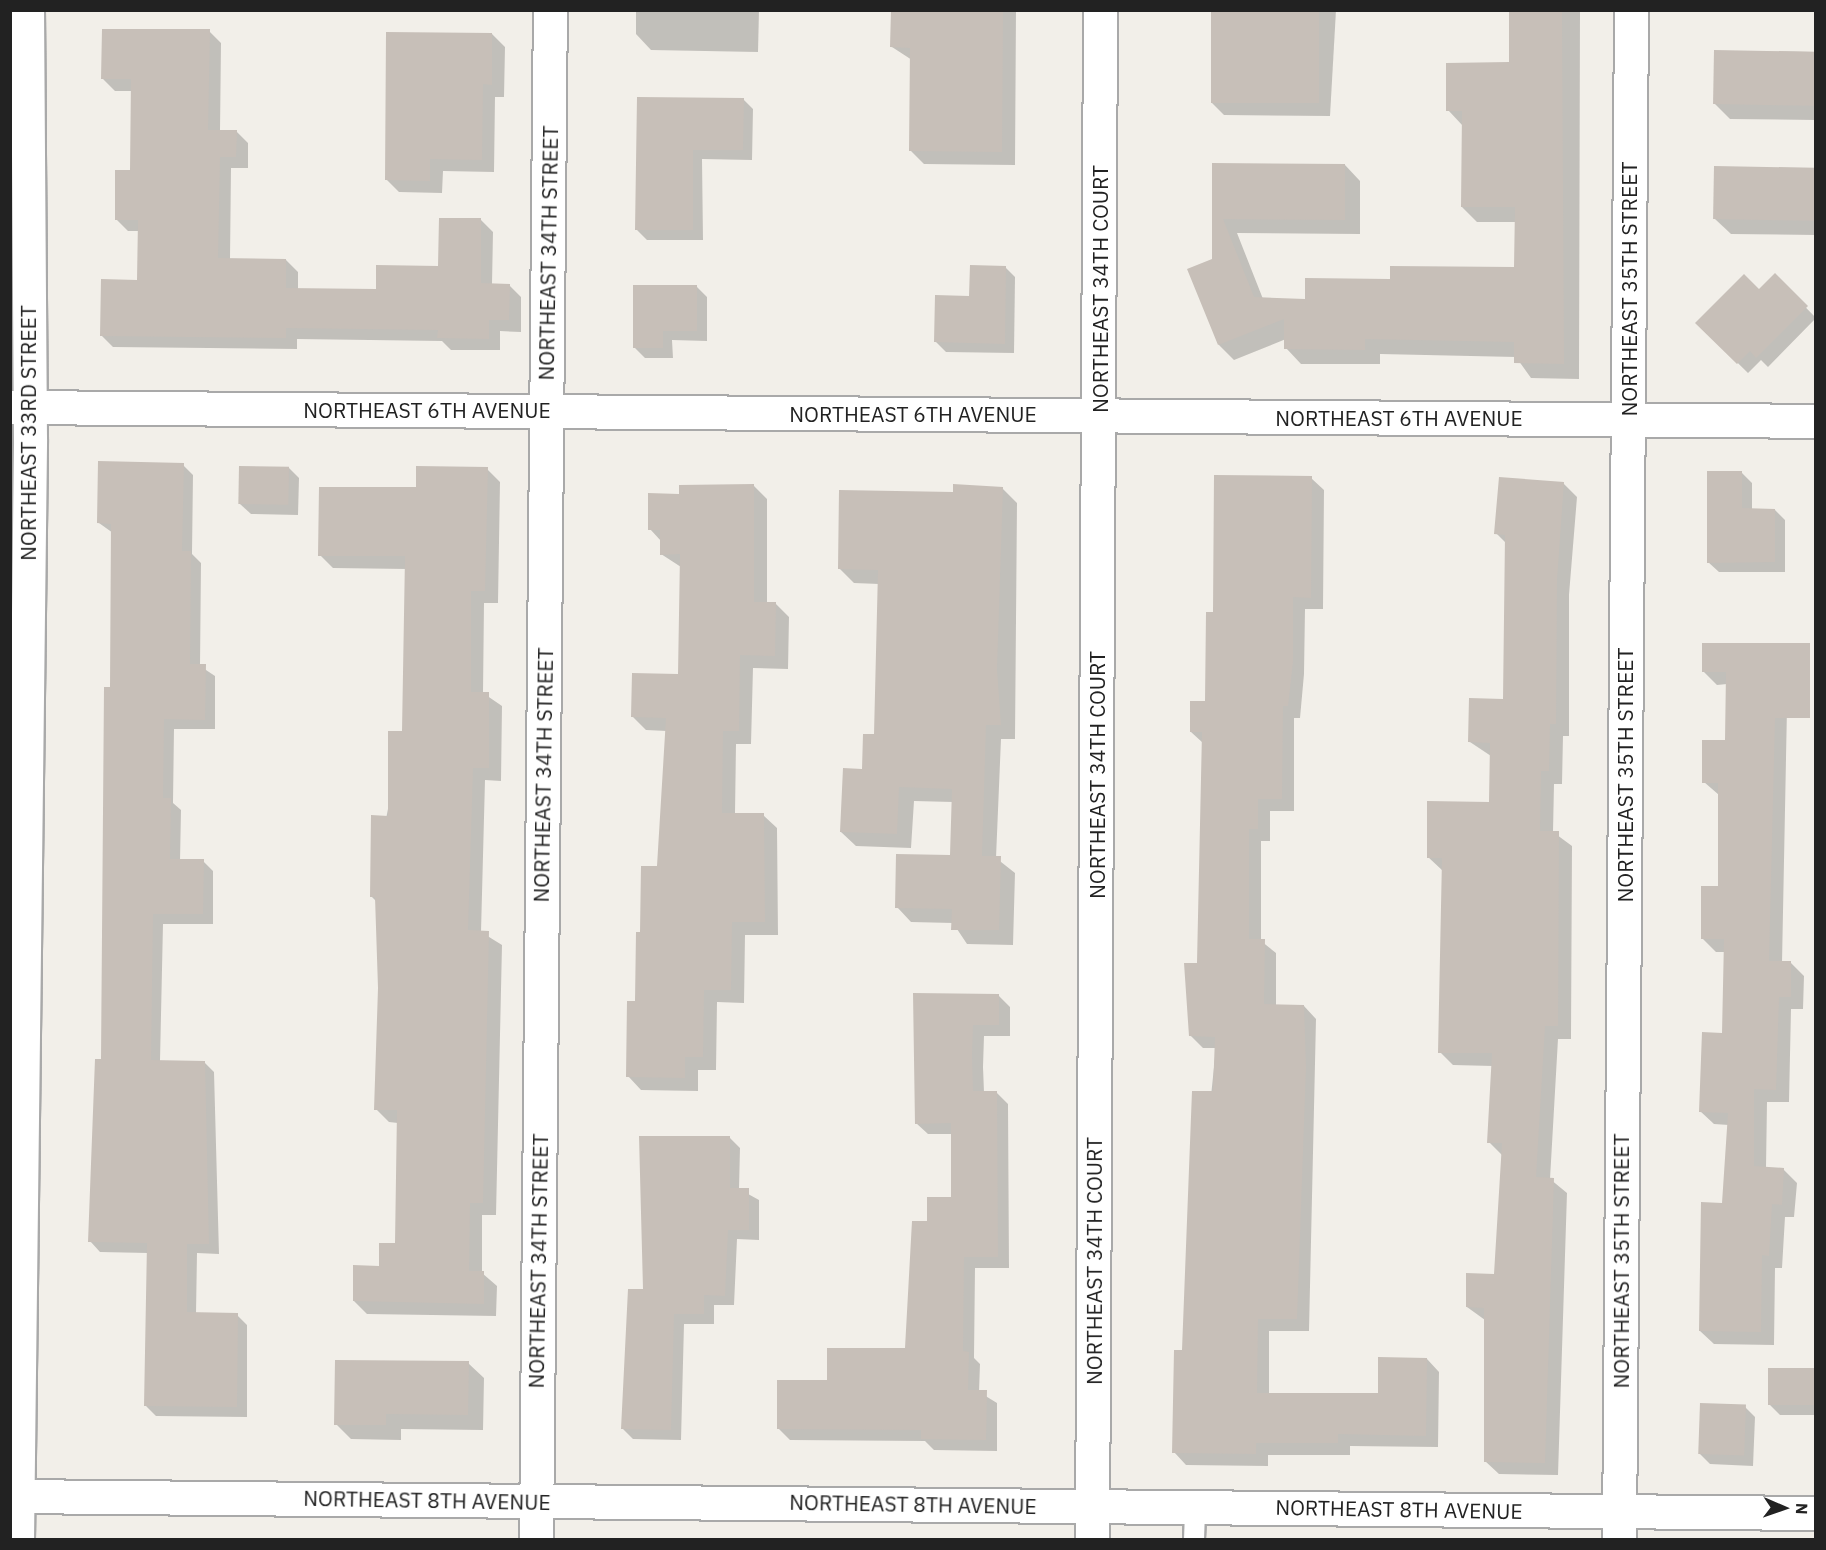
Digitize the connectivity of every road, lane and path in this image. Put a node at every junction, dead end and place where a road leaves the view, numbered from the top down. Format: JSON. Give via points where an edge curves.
{"nodes":[{"id":1,"x":27,"y":10,"type":"edge"},
{"id":2,"x":550,"y":10,"type":"edge"},
{"id":3,"x":1100,"y":10,"type":"edge"},
{"id":4,"x":1631,"y":10,"type":"edge"},
{"id":5,"x":20,"y":407,"type":"edge"},
{"id":6,"x":546,"y":411,"type":"junction"},
{"id":7,"x":1100,"y":416,"type":"junction"},
{"id":8,"x":1628,"y":420,"type":"junction"},
{"id":9,"x":1815,"y":421,"type":"edge"},
{"id":10,"x":14,"y":1496,"type":"edge"},
{"id":11,"x":536,"y":1501,"type":"junction"},
{"id":12,"x":1093,"y":1506,"type":"junction"},
{"id":13,"x":1195,"y":1507,"type":"junction"},
{"id":14,"x":1815,"y":1513,"type":"edge"},
{"id":15,"x":1619,"y":1525,"type":"edge"},
{"id":16,"x":17,"y":1539,"type":"edge"},
{"id":17,"x":536,"y":1539,"type":"edge"},
{"id":18,"x":1092,"y":1539,"type":"edge"},
{"id":19,"x":1194,"y":1539,"type":"edge"}],
"edges":[{"from":1,"to":5,"type":"street","name":"NORTHEAST 33RD STREET"},
{"from":2,"to":6,"type":"street","name":"NORTHEAST 34TH STREET"},
{"from":3,"to":7,"type":"street","name":"NORTHEAST 34TH COURT"},
{"from":4,"to":8,"type":"street","name":"NORTHEAST 35TH STREET"},
{"from":5,"to":6,"type":"street","name":"NORTHEAST 6TH AVENUE"},
{"from":5,"to":10,"type":"street","name":"NORTHEAST 33RD STREET"},
{"from":6,"to":7,"type":"street","name":"NORTHEAST 6TH AVENUE"},
{"from":6,"to":11,"type":"street","name":"NORTHEAST 34TH STREET"},
{"from":7,"to":8,"type":"street","name":"NORTHEAST 6TH AVENUE"},
{"from":7,"to":12,"type":"street","name":"NORTHEAST 34TH COURT"},
{"from":8,"to":9,"type":"street","name":"NORTHEAST 6TH AVENUE"},
{"from":8,"to":15,"type":"street","name":"NORTHEAST 35TH STREET"},
{"from":10,"to":11,"type":"street","name":"NORTHEAST 8TH AVENUE"},
{"from":10,"to":16,"type":"street","name":"NORTHEAST 33RD STREET"},
{"from":11,"to":12,"type":"street","name":"NORTHEAST 8TH AVENUE"},
{"from":11,"to":17,"type":"street","name":"NORTHEAST 34TH STREET"},
{"from":12,"to":13,"type":"street","name":"NORTHEAST 8TH AVENUE"},
{"from":12,"to":18,"type":"street","name":"NORTHEAST 34TH COURT"},
{"from":13,"to":15,"type":"street","name":"NORTHEAST 8TH AVENUE"},
{"from":13,"to":19,"type":"lane"},
{"from":14,"to":15,"type":"street","name":"NORTHEAST 8TH AVENUE"}]}
